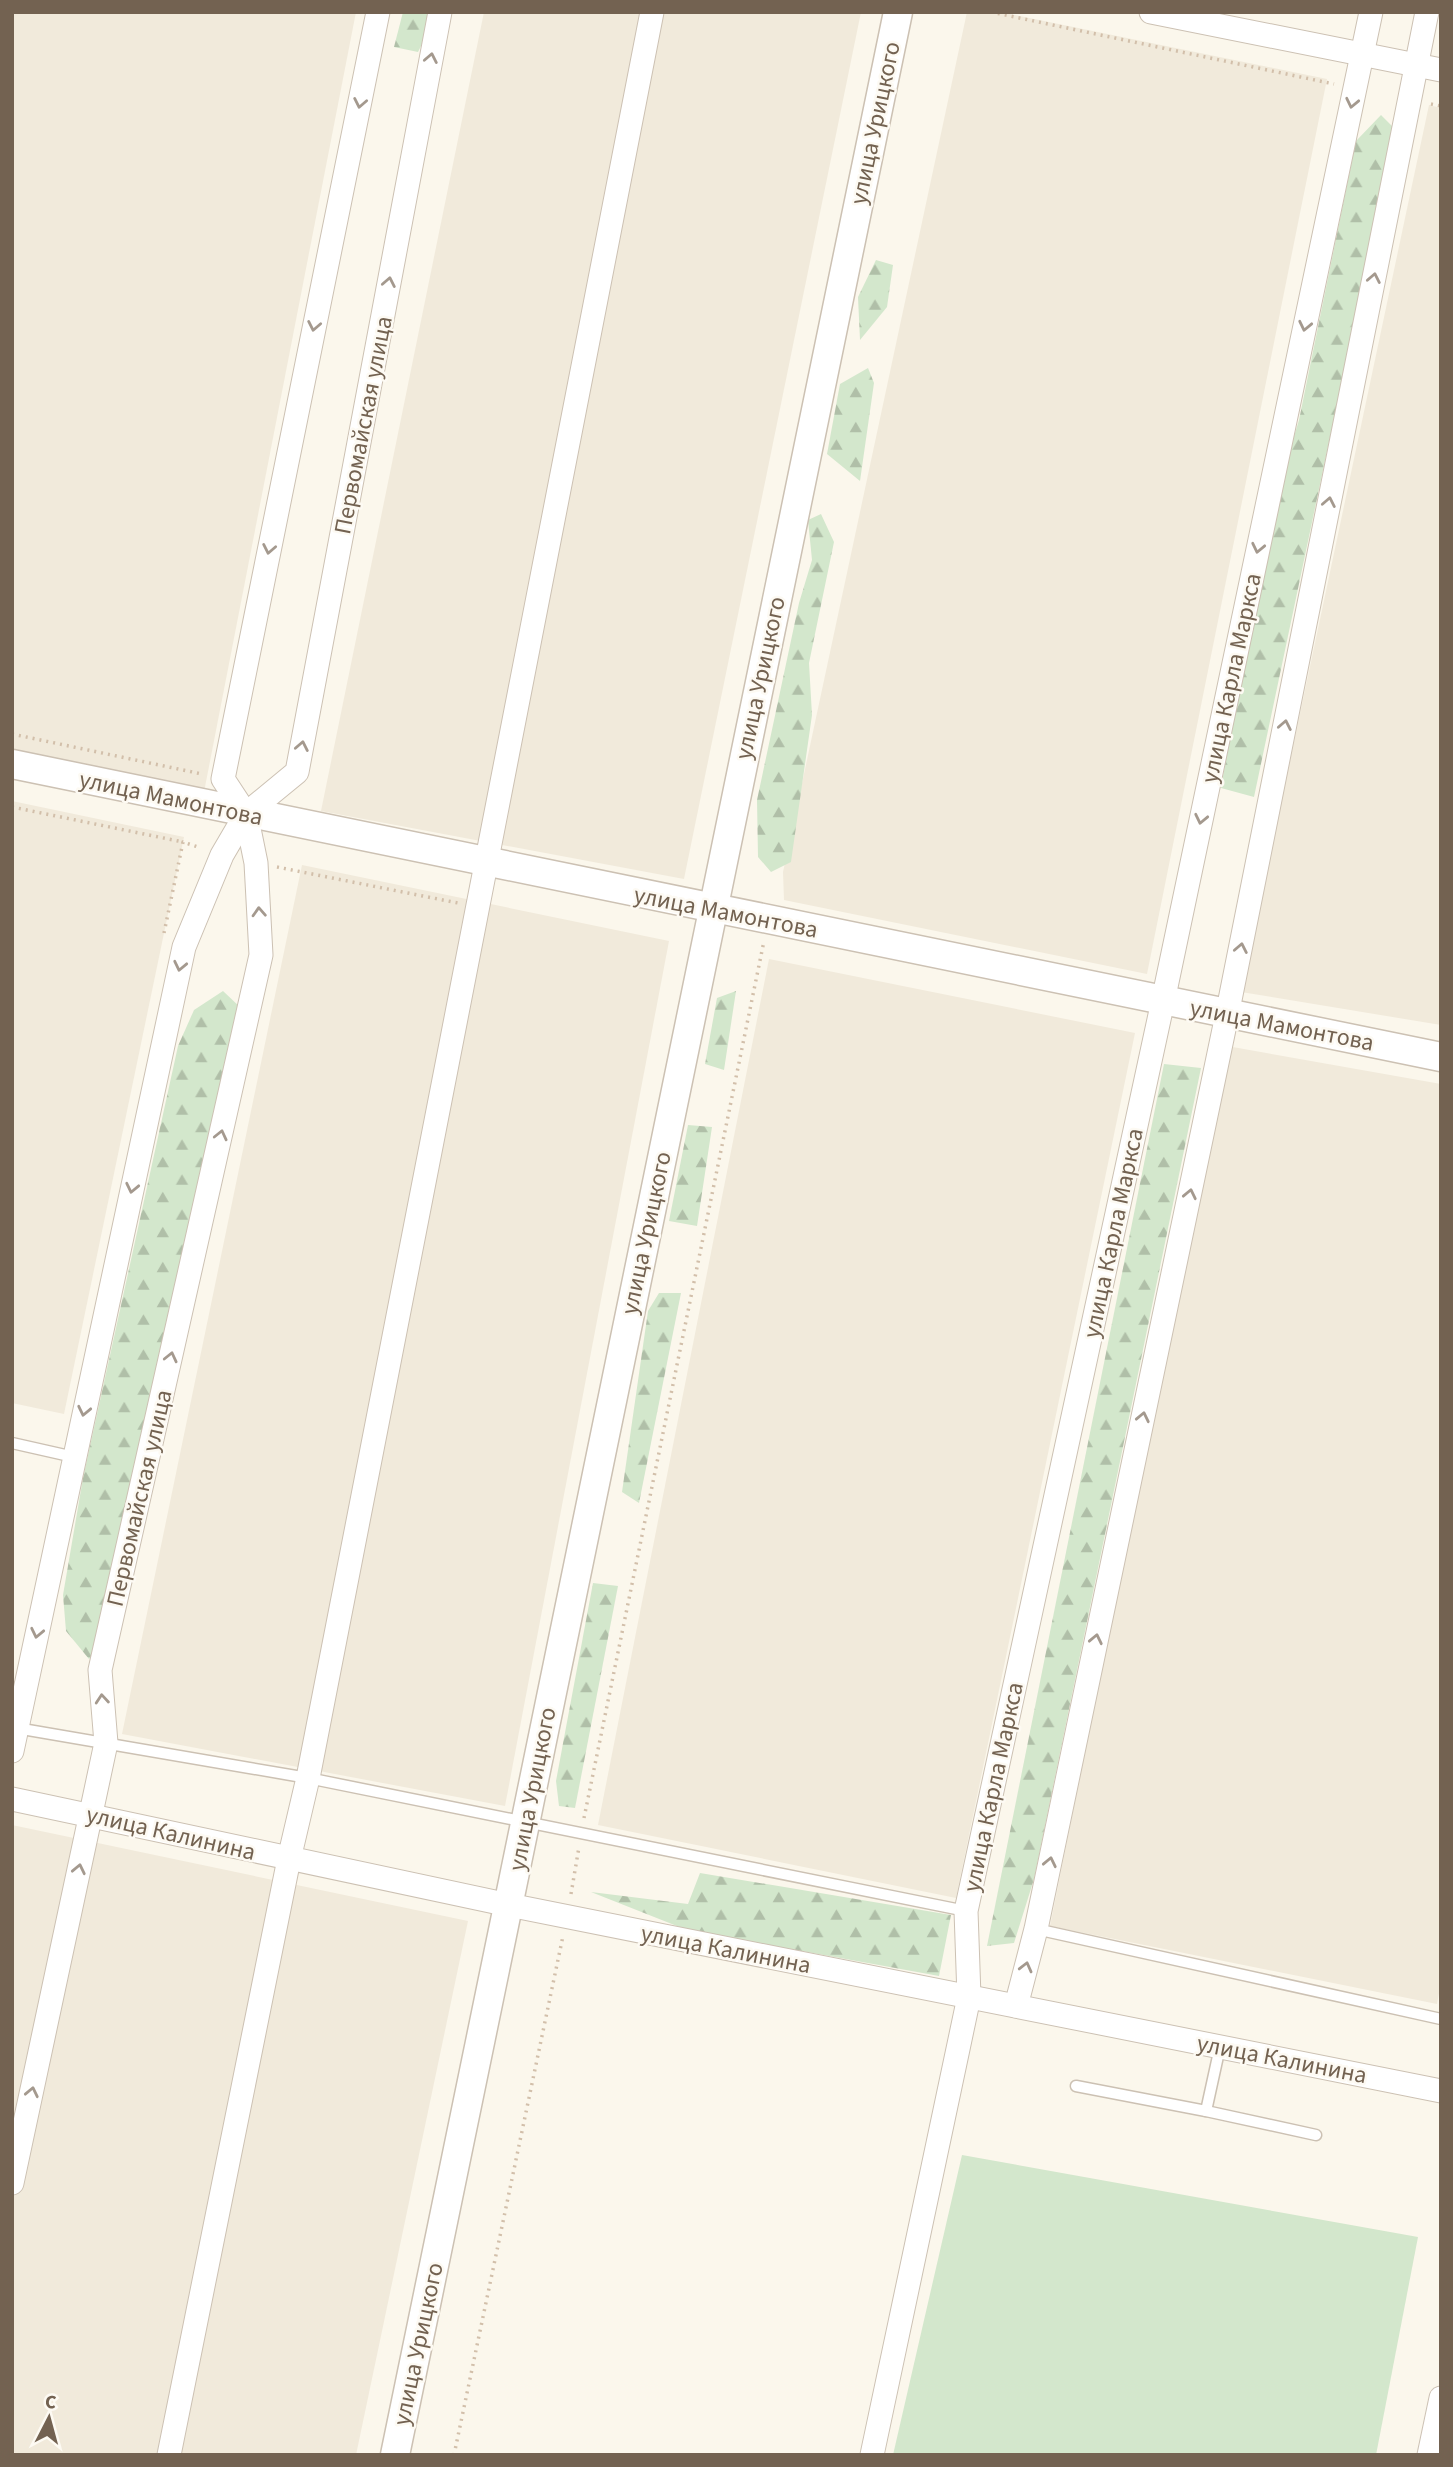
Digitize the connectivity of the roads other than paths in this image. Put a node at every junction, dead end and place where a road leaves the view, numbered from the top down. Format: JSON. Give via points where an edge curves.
{"nodes":[{"id":1,"x":378,"y":12,"type":"edge"},
{"id":2,"x":440,"y":12,"type":"edge"},
{"id":3,"x":652,"y":12,"type":"edge"},
{"id":4,"x":898,"y":12,"type":"edge"},
{"id":5,"x":1151,"y":12,"type":"edge"},
{"id":6,"x":1371,"y":12,"type":"edge"},
{"id":7,"x":1427,"y":12,"type":"edge"},
{"id":8,"x":1362,"y":55,"type":"junction"},
{"id":9,"x":1416,"y":66,"type":"junction"},
{"id":10,"x":1441,"y":71,"type":"edge"},
{"id":11,"x":12,"y":764,"type":"edge"},
{"id":12,"x":246,"y":814,"type":"junction"},
{"id":13,"x":488,"y":864,"type":"junction"},
{"id":14,"x":712,"y":909,"type":"junction"},
{"id":15,"x":1163,"y":1001,"type":"junction"},
{"id":16,"x":1227,"y":1015,"type":"junction"},
{"id":17,"x":1441,"y":1057,"type":"edge"},
{"id":18,"x":12,"y":1443,"type":"edge"},
{"id":19,"x":74,"y":1457,"type":"junction"},
{"id":20,"x":27,"y":1730,"type":"dead end"},
{"id":21,"x":106,"y":1743,"type":"junction"},
{"id":22,"x":12,"y":1751,"type":"edge"},
{"id":23,"x":308,"y":1778,"type":"junction"},
{"id":24,"x":12,"y":1798,"type":"edge"},
{"id":25,"x":91,"y":1815,"type":"junction"},
{"id":26,"x":526,"y":1823,"type":"junction"},
{"id":27,"x":289,"y":1859,"type":"junction"},
{"id":28,"x":509,"y":1906,"type":"junction"},
{"id":29,"x":966,"y":1911,"type":"junction"},
{"id":30,"x":1036,"y":1929,"type":"junction"},
{"id":31,"x":969,"y":1997,"type":"junction"},
{"id":32,"x":1016,"y":2006,"type":"junction"},
{"id":33,"x":1441,"y":2018,"type":"edge"},
{"id":34,"x":1220,"y":2047,"type":"junction"},
{"id":35,"x":1076,"y":2086,"type":"dead end"},
{"id":36,"x":1440,"y":2086,"type":"edge"},
{"id":37,"x":1206,"y":2111,"type":"junction"},
{"id":38,"x":1316,"y":2135,"type":"dead end"},
{"id":39,"x":12,"y":2183,"type":"edge"},
{"id":40,"x":1441,"y":2398,"type":"edge"},
{"id":41,"x":169,"y":2455,"type":"edge"},
{"id":42,"x":395,"y":2455,"type":"edge"},
{"id":43,"x":872,"y":2455,"type":"edge"},
{"id":44,"x":1429,"y":2455,"type":"edge"}],
"edges":[{"from":1,"to":12,"type":"street","name":"Первомайская улица","one_way":true,"via":[[223,779]]},
{"from":12,"to":2,"type":"street","name":"Первомайская улица","one_way":true,"via":[[297,772]]},
{"from":3,"to":13,"type":"street"},
{"from":4,"to":14,"type":"street","name":"улица Урицкого"},
{"from":5,"to":8,"type":"street"},
{"from":6,"to":8,"type":"street","name":"улица Карла Маркса"},
{"from":7,"to":9,"type":"street"},
{"from":8,"to":9,"type":"street"},
{"from":8,"to":15,"type":"street","name":"улица Карла Маркса","one_way":true},
{"from":9,"to":10,"type":"street"},
{"from":16,"to":9,"type":"street","one_way":true},
{"from":11,"to":12,"type":"street","name":"улица Мамонтова"},
{"from":12,"to":13,"type":"street","name":"улица Мамонтова"},
{"from":12,"to":19,"type":"street","name":"Первомайская улица","one_way":true,"via":[[222,855],[184,947]]},
{"from":21,"to":12,"type":"street","name":"Первомайская улица","one_way":true,"via":[[100,1670],[261,955],[256,863]]},
{"from":13,"to":14,"type":"street","name":"улица Мамонтова"},
{"from":13,"to":23,"type":"street"},
{"from":14,"to":15,"type":"street","name":"улица Мамонтова"},
{"from":14,"to":26,"type":"street","name":"улица Урицкого"},
{"from":15,"to":16,"type":"street","name":"улица Мамонтова"},
{"from":15,"to":29,"type":"street","name":"улица Карла Маркса"},
{"from":16,"to":17,"type":"street","name":"улица Мамонтова"},
{"from":30,"to":16,"type":"street","one_way":true},
{"from":18,"to":19,"type":"lane"},
{"from":19,"to":22,"type":"street","name":"Первомайская улица","one_way":true},
{"from":20,"to":21,"type":"lane"},
{"from":21,"to":23,"type":"lane"},
{"from":21,"to":25,"type":"street","name":"Первомайская улица"},
{"from":23,"to":26,"type":"lane"},
{"from":23,"to":27,"type":"street"},
{"from":24,"to":25,"type":"street","name":"улица Калинина"},
{"from":25,"to":27,"type":"street","name":"улица Калинина"},
{"from":39,"to":25,"type":"street","name":"Первомайская улица","one_way":true},
{"from":26,"to":28,"type":"street","name":"улица Урицкого"},
{"from":26,"to":29,"type":"lane"},
{"from":27,"to":28,"type":"street","name":"улица Калинина"},
{"from":27,"to":41,"type":"street"},
{"from":28,"to":31,"type":"street","name":"улица Калинина"},
{"from":28,"to":42,"type":"street","name":"улица Урицкого"},
{"from":29,"to":31,"type":"street","name":"улица Карла Маркса"},
{"from":32,"to":30,"type":"street","one_way":true},
{"from":30,"to":33,"type":"lane"},
{"from":31,"to":32,"type":"street","name":"улица Калинина"},
{"from":31,"to":43,"type":"street","name":"улица Карла Маркса"},
{"from":32,"to":34,"type":"street","name":"улица Калинина"},
{"from":34,"to":36,"type":"street","name":"улица Калинина"},
{"from":34,"to":37,"type":"lane"},
{"from":35,"to":37,"type":"lane"},
{"from":37,"to":38,"type":"lane"},
{"from":40,"to":44,"type":"street"}]}
